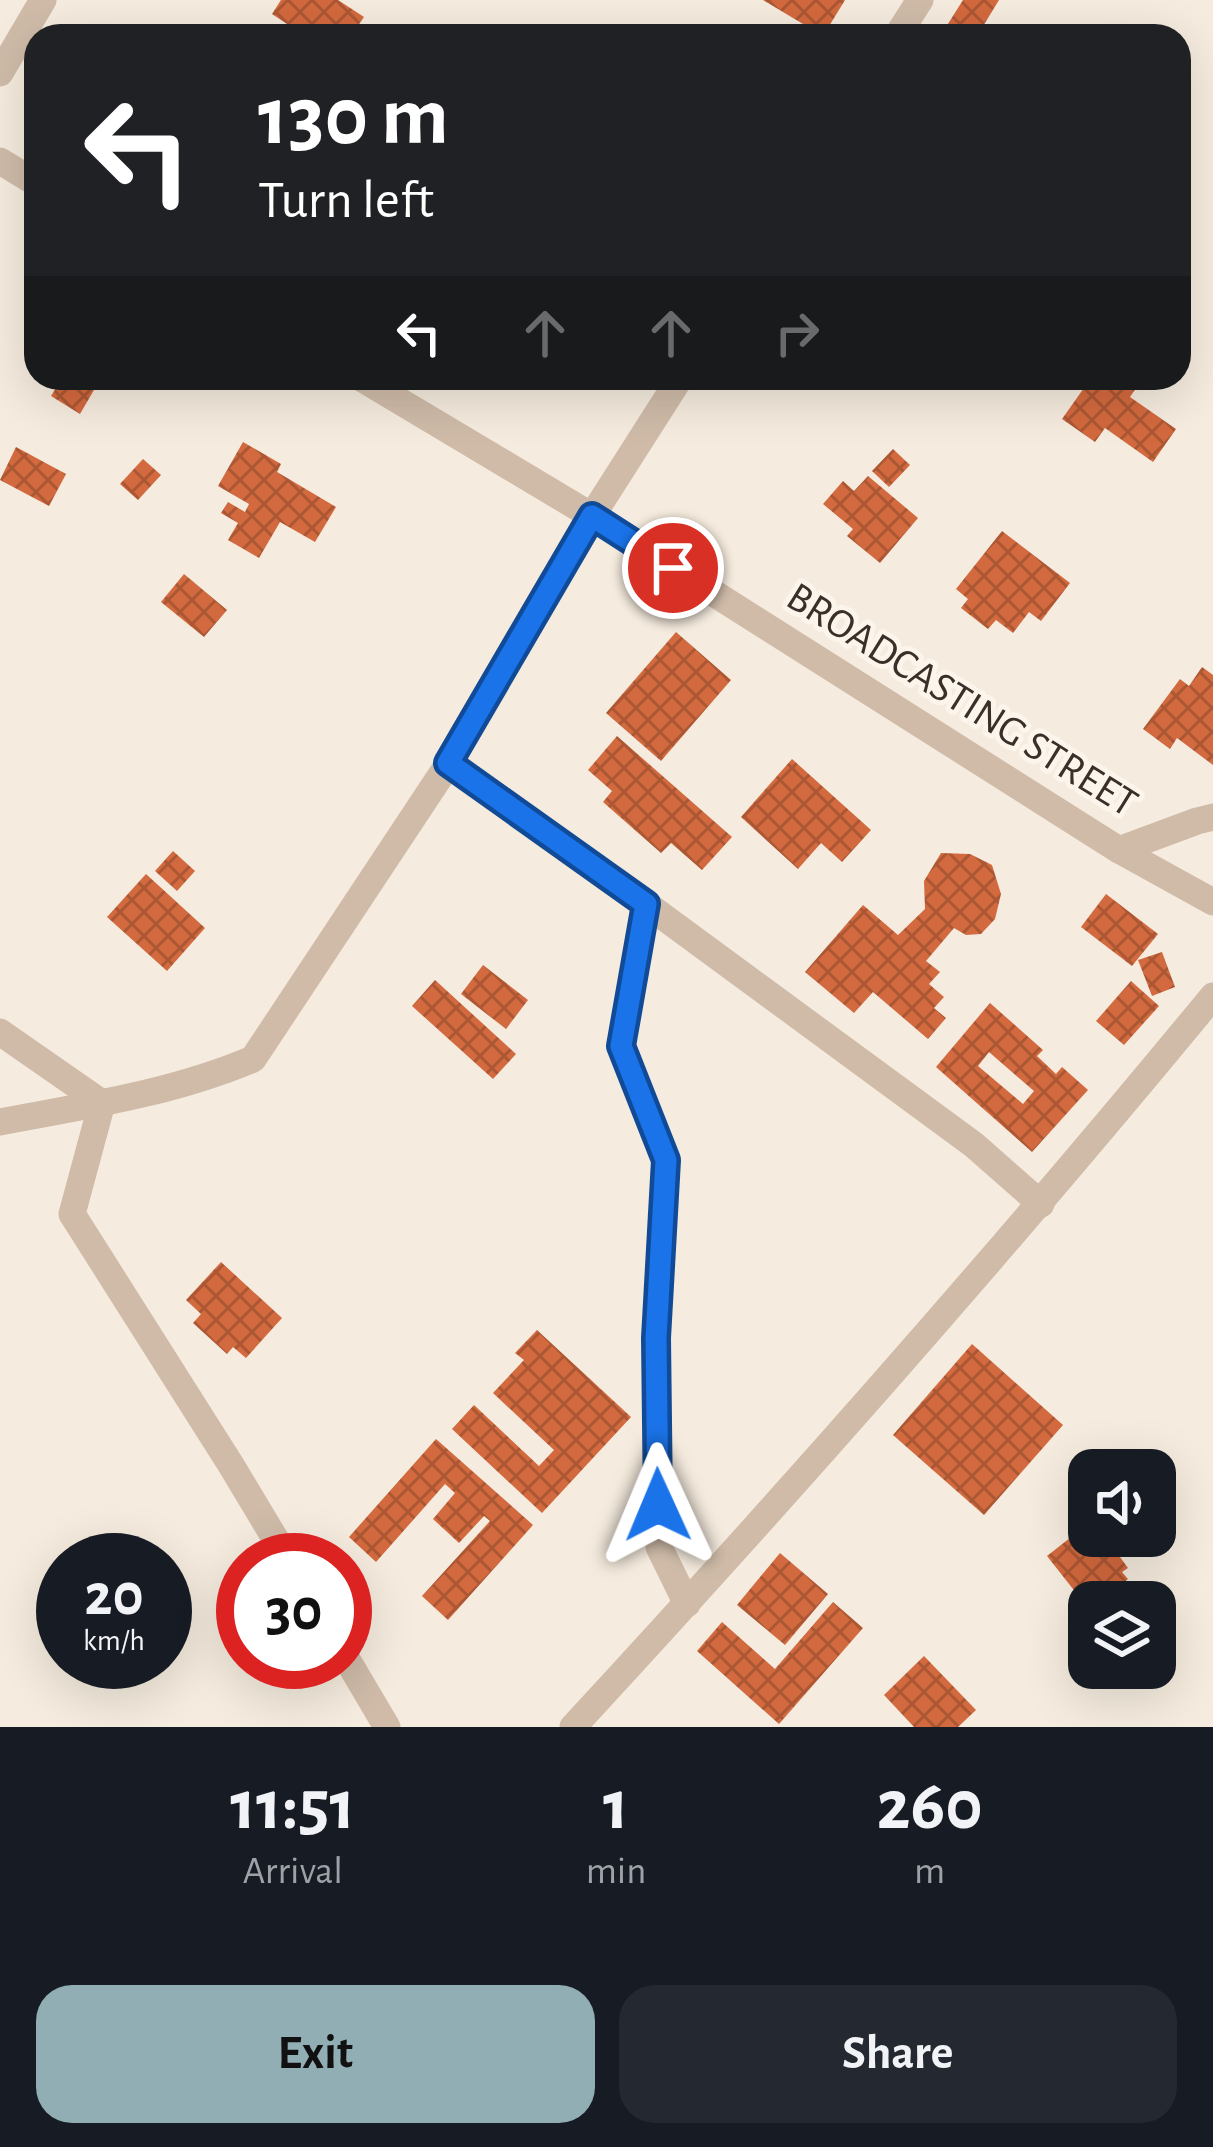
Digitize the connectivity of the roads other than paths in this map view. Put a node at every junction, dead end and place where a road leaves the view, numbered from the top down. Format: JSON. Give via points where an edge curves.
{"nodes":[{"id":1,"x":24,"y":32,"type":"edge"},
{"id":2,"x":0,"y":73,"type":"edge"},
{"id":3,"x":381,"y":390,"type":"edge"},
{"id":4,"x":672,"y":390,"type":"edge"},
{"id":5,"x":592,"y":516,"type":"junction"},
{"id":6,"x":448,"y":763,"type":"junction"},
{"id":7,"x":1213,"y":818,"type":"edge"},
{"id":8,"x":1119,"y":850,"type":"junction"},
{"id":9,"x":1213,"y":902,"type":"edge"},
{"id":10,"x":646,"y":904,"type":"junction"},
{"id":11,"x":1213,"y":996,"type":"edge"},
{"id":12,"x":0,"y":1032,"type":"edge"},
{"id":13,"x":102,"y":1103,"type":"junction"},
{"id":14,"x":0,"y":1122,"type":"edge"},
{"id":15,"x":1041,"y":1204,"type":"junction"},
{"id":16,"x":272,"y":1533,"type":"edge"},
{"id":17,"x":687,"y":1604,"type":"junction"},
{"id":18,"x":365,"y":1689,"type":"edge"},
{"id":19,"x":387,"y":1727,"type":"edge"},
{"id":20,"x":573,"y":1727,"type":"edge"}],
"edges":[{"from":1,"to":2,"type":"street"},
{"from":3,"to":5,"type":"street","name":"BROADCASTING STREET"},
{"from":4,"to":5,"type":"street"},
{"from":5,"to":6,"type":"street"},
{"from":5,"to":8,"type":"street","name":"BROADCASTING STREET"},
{"from":6,"to":10,"type":"street"},
{"from":6,"to":13,"type":"street","via":[[253,1059]]},
{"from":7,"to":8,"type":"street"},
{"from":8,"to":9,"type":"street","name":"BROADCASTING STREET"},
{"from":10,"to":15,"type":"street","via":[[974,1145]]},
{"from":10,"to":17,"type":"street","via":[[621,1046],[666,1160],[656,1338],[659,1547]]},
{"from":11,"to":15,"type":"street"},
{"from":12,"to":13,"type":"street"},
{"from":13,"to":14,"type":"street"},
{"from":13,"to":16,"type":"street","via":[[72,1214]]},
{"from":15,"to":17,"type":"street"},
{"from":17,"to":20,"type":"street"},
{"from":18,"to":19,"type":"street"}]}
